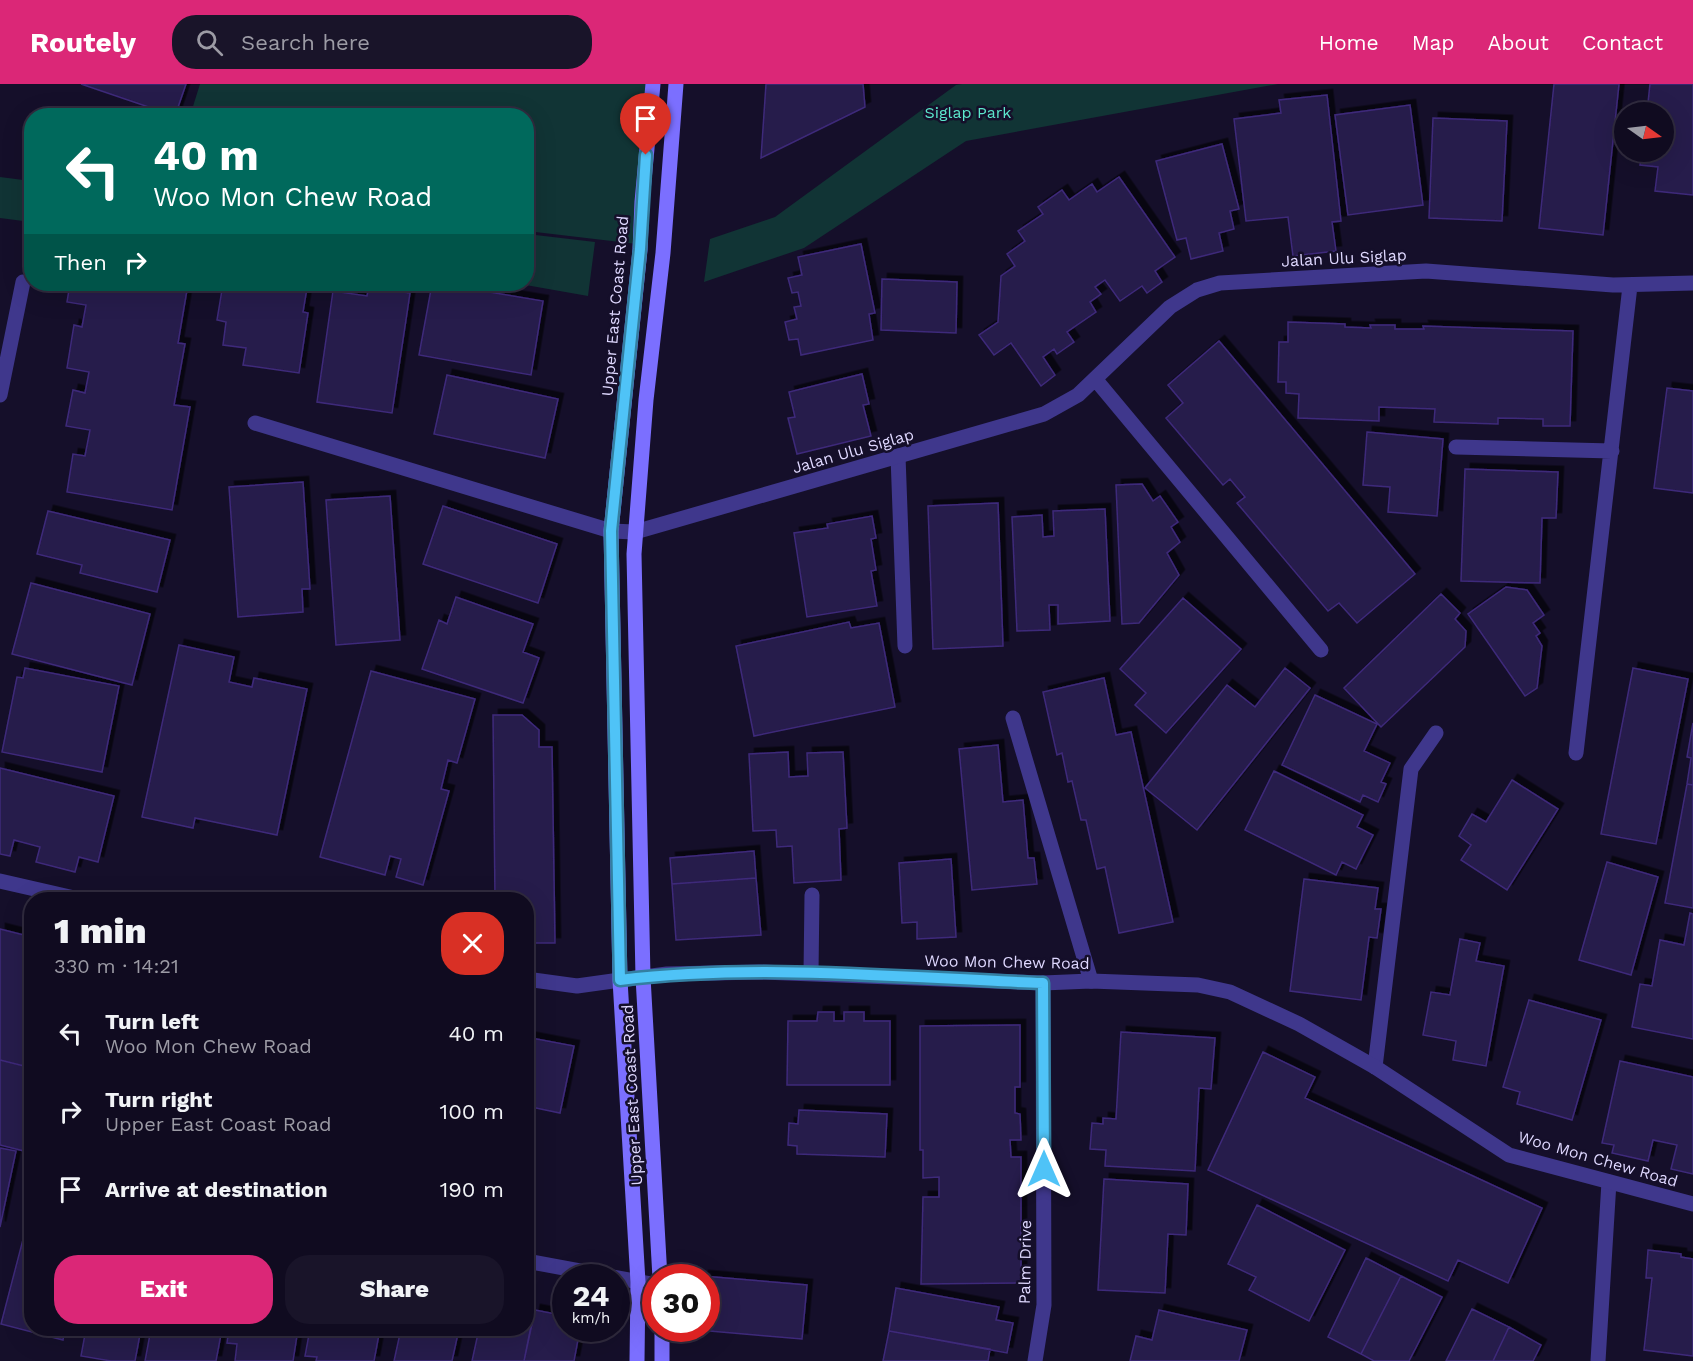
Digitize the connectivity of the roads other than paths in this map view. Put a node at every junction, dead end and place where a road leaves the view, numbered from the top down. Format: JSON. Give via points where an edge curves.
{"nodes":[{"id":1,"x":653,"y":84,"type":"edge"},
{"id":2,"x":676,"y":84,"type":"edge"},
{"id":3,"x":22,"y":282,"type":"dead end"},
{"id":4,"x":1693,"y":283,"type":"edge"},
{"id":5,"x":1630,"y":286,"type":"junction"},
{"id":6,"x":1096,"y":380,"type":"junction"},
{"id":7,"x":0,"y":395,"type":"edge"},
{"id":8,"x":255,"y":423,"type":"dead end"},
{"id":9,"x":1456,"y":447,"type":"dead end"},
{"id":10,"x":1612,"y":451,"type":"junction"},
{"id":11,"x":898,"y":456,"type":"junction"},
{"id":12,"x":611,"y":531,"type":"junction"},
{"id":13,"x":635,"y":532,"type":"junction"},
{"id":14,"x":905,"y":646,"type":"dead end"},
{"id":15,"x":1321,"y":650,"type":"dead end"},
{"id":16,"x":1013,"y":718,"type":"dead end"},
{"id":17,"x":1436,"y":733,"type":"dead end"},
{"id":18,"x":1576,"y":753,"type":"dead end"},
{"id":19,"x":0,"y":881,"type":"edge"},
{"id":20,"x":48,"y":892,"type":"edge"},
{"id":21,"x":812,"y":895,"type":"dead end"},
{"id":22,"x":811,"y":973,"type":"junction"},
{"id":23,"x":643,"y":977,"type":"junction"},
{"id":24,"x":534,"y":979,"type":"edge"},
{"id":25,"x":620,"y":980,"type":"junction"},
{"id":26,"x":1091,"y":981,"type":"junction"},
{"id":27,"x":1043,"y":983,"type":"junction"},
{"id":28,"x":1375,"y":1067,"type":"junction"},
{"id":29,"x":1609,"y":1182,"type":"junction"},
{"id":30,"x":1693,"y":1204,"type":"edge"},
{"id":31,"x":534,"y":1262,"type":"edge"},
{"id":32,"x":659,"y":1264,"type":"edge"},
{"id":33,"x":639,"y":1282,"type":"junction"},
{"id":34,"x":642,"y":1283,"type":"edge"},
{"id":35,"x":662,"y":1342,"type":"edge"},
{"id":36,"x":637,"y":1361,"type":"edge"},
{"id":37,"x":662,"y":1361,"type":"edge"},
{"id":38,"x":1035,"y":1361,"type":"edge"},
{"id":39,"x":1598,"y":1361,"type":"edge"}],
"edges":[{"from":1,"to":12,"type":"main road","name":"Upper East Coast Road"},
{"from":2,"to":13,"type":"main road","name":"Upper East Coast Road"},
{"from":3,"to":7,"type":"street"},
{"from":4,"to":5,"type":"street","name":"Jalan Ulu Siglap"},
{"from":5,"to":6,"type":"street","name":"Jalan Ulu Siglap","via":[[1426,271],[1220,283],[1197,290],[1170,307]]},
{"from":5,"to":10,"type":"street"},
{"from":6,"to":11,"type":"street","name":"Jalan Ulu Siglap","via":[[1044,414]]},
{"from":6,"to":15,"type":"street"},
{"from":8,"to":12,"type":"street"},
{"from":9,"to":10,"type":"street"},
{"from":10,"to":18,"type":"street"},
{"from":11,"to":13,"type":"street","name":"Jalan Ulu Siglap"},
{"from":11,"to":14,"type":"street"},
{"from":12,"to":13,"type":"street","name":"Jalan Ulu Siglap"},
{"from":12,"to":25,"type":"main road","name":"Upper East Coast Road"},
{"from":13,"to":23,"type":"main road","name":"Upper East Coast Road"},
{"from":16,"to":26,"type":"street"},
{"from":17,"to":28,"type":"street","via":[[1411,769]]},
{"from":19,"to":20,"type":"street"},
{"from":21,"to":22,"type":"street"},
{"from":22,"to":23,"type":"street","name":"Woo Mon Chew Road"},
{"from":22,"to":27,"type":"street","name":"Woo Mon Chew Road"},
{"from":23,"to":25,"type":"street","name":"Woo Mon Chew Road"},
{"from":23,"to":32,"type":"main road","name":"Upper East Coast Road"},
{"from":24,"to":25,"type":"street","name":"Woo Mon Chew Road","via":[[577,986]]},
{"from":25,"to":33,"type":"main road","name":"Upper East Coast Road"},
{"from":26,"to":27,"type":"street","name":"Woo Mon Chew Road"},
{"from":26,"to":28,"type":"street","name":"Woo Mon Chew Road","via":[[1198,985],[1230,992],[1299,1024]]},
{"from":27,"to":38,"type":"street","name":"Palm Drive","via":[[1044,1305]]},
{"from":28,"to":29,"type":"street","name":"Woo Mon Chew Road","via":[[1509,1155]]},
{"from":29,"to":30,"type":"street","name":"Woo Mon Chew Road"},
{"from":29,"to":39,"type":"street"},
{"from":31,"to":33,"type":"street"},
{"from":33,"to":34,"type":"street"},
{"from":33,"to":36,"type":"main road","name":"Upper East Coast Road"},
{"from":35,"to":37,"type":"main road"}]}
